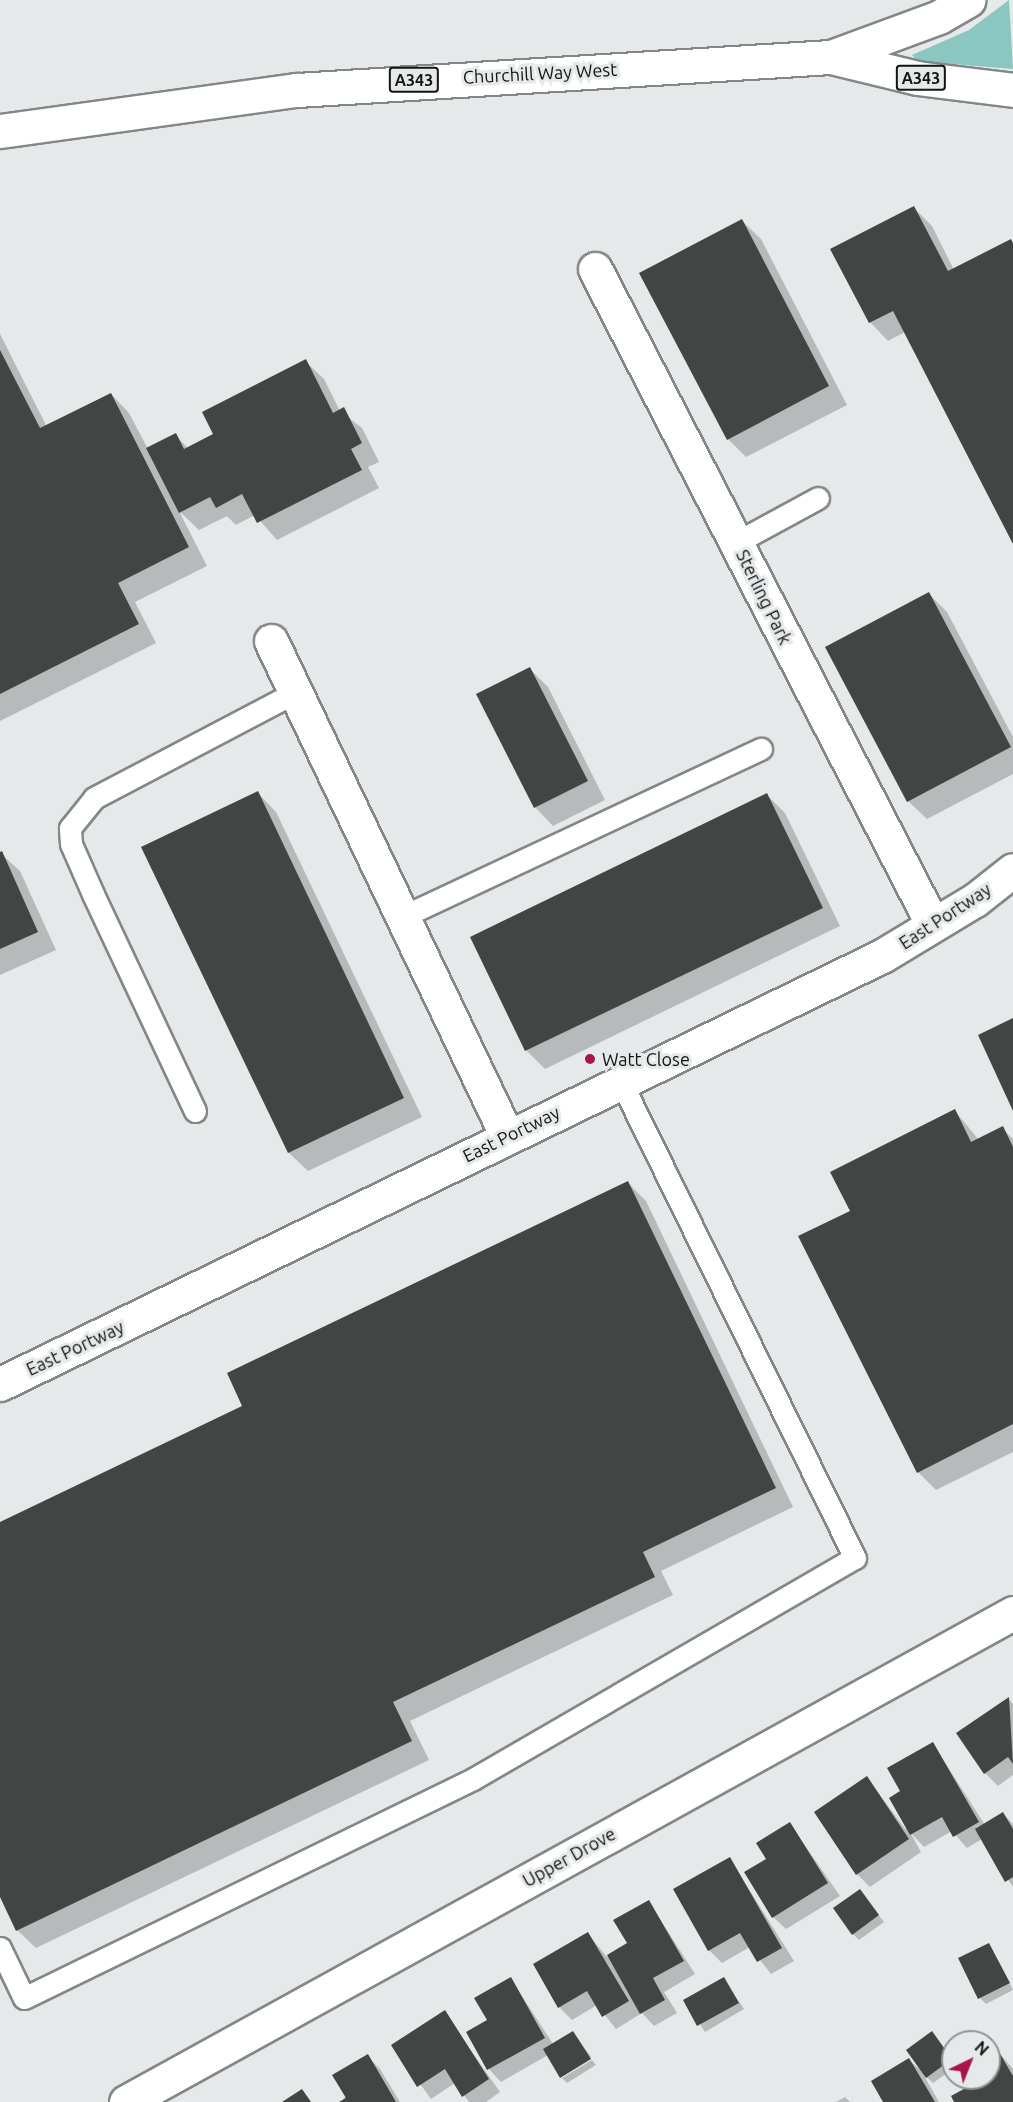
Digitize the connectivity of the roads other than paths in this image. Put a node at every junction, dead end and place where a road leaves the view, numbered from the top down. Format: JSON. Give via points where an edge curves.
{"nodes":[{"id":1,"x":968,"y":0,"type":"edge"},
{"id":2,"x":831,"y":57,"type":"junction"},
{"id":3,"x":1013,"y":90,"type":"edge"},
{"id":4,"x":0,"y":131,"type":"edge"},
{"id":5,"x":595,"y":269,"type":"dead end"},
{"id":6,"x":818,"y":498,"type":"dead end"},
{"id":7,"x":737,"y":542,"type":"junction"},
{"id":8,"x":271,"y":642,"type":"dead end"},
{"id":9,"x":294,"y":693,"type":"junction"},
{"id":10,"x":761,"y":749,"type":"dead end"},
{"id":11,"x":1013,"y":870,"type":"edge"},
{"id":12,"x":406,"y":915,"type":"junction"},
{"id":13,"x":933,"y":925,"type":"junction"},
{"id":14,"x":620,"y":1080,"type":"junction"},
{"id":15,"x":195,"y":1111,"type":"dead end"},
{"id":16,"x":507,"y":1136,"type":"junction"},
{"id":17,"x":0,"y":1384,"type":"edge"},
{"id":18,"x":1013,"y":1613,"type":"edge"},
{"id":19,"x":0,"y":1948,"type":"edge"},
{"id":20,"x":126,"y":2102,"type":"edge"}],
"edges":[{"from":1,"to":2,"type":"street","name":"Churchill Way West","number":"A343","via":[[919,26]]},
{"from":2,"to":3,"type":"street","name":"Churchill Way West","number":"A343","via":[[918,78]]},
{"from":2,"to":4,"type":"street","name":"Churchill Way West","number":"A343","via":[[309,89]]},
{"from":5,"to":7,"type":"street","name":"Sterling Park"},
{"from":6,"to":7,"type":"lane"},
{"from":7,"to":13,"type":"street","name":"Sterling Park"},
{"from":8,"to":9,"type":"street"},
{"from":9,"to":12,"type":"street"},
{"from":9,"to":15,"type":"lane","via":[[94,798],[70,828],[71,844],[93,894]]},
{"from":10,"to":12,"type":"lane"},
{"from":11,"to":13,"type":"street","name":"East Portway"},
{"from":12,"to":16,"type":"street"},
{"from":13,"to":14,"type":"street","name":"East Portway","via":[[882,956]]},
{"from":14,"to":16,"type":"street","name":"East Portway"},
{"from":14,"to":19,"type":"lane","via":[[855,1558],[473,1779],[24,1998]]},
{"from":16,"to":17,"type":"street","name":"East Portway"},
{"from":18,"to":20,"type":"street","name":"Upper Drove"}]}
